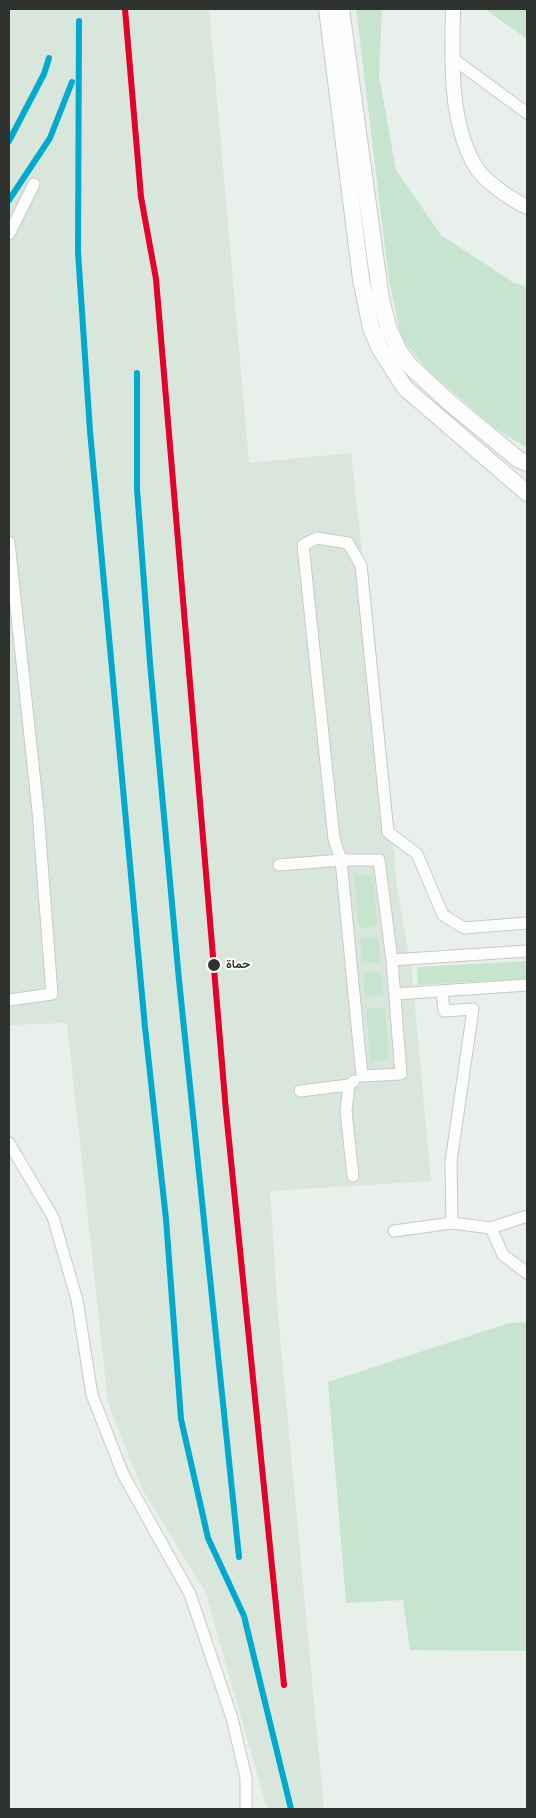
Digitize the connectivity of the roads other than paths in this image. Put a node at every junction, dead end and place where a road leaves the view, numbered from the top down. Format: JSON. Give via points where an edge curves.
{"nodes":[{"id":1,"x":327,"y":9,"type":"edge"},
{"id":2,"x":341,"y":9,"type":"edge"},
{"id":3,"x":453,"y":9,"type":"edge"},
{"id":4,"x":452,"y":58,"type":"junction"},
{"id":5,"x":527,"y":112,"type":"edge"},
{"id":6,"x":34,"y":184,"type":"dead end"},
{"id":7,"x":527,"y":208,"type":"edge"},
{"id":8,"x":9,"y":234,"type":"edge"},
{"id":9,"x":527,"y":463,"type":"edge"},
{"id":10,"x":527,"y":494,"type":"edge"},
{"id":11,"x":9,"y":542,"type":"edge"},
{"id":12,"x":341,"y":860,"type":"junction"},
{"id":13,"x":279,"y":864,"type":"dead end"},
{"id":14,"x":527,"y":923,"type":"edge"},
{"id":15,"x":527,"y":950,"type":"edge"},
{"id":16,"x":392,"y":960,"type":"junction"},
{"id":17,"x":527,"y":986,"type":"edge"},
{"id":18,"x":442,"y":991,"type":"junction"},
{"id":19,"x":395,"y":994,"type":"junction"},
{"id":20,"x":9,"y":1000,"type":"edge"},
{"id":21,"x":362,"y":1076,"type":"junction"},
{"id":22,"x":349,"y":1085,"type":"junction"},
{"id":23,"x":300,"y":1091,"type":"dead end"},
{"id":24,"x":9,"y":1143,"type":"edge"},
{"id":25,"x":353,"y":1176,"type":"dead end"},
{"id":26,"x":527,"y":1216,"type":"edge"},
{"id":27,"x":452,"y":1223,"type":"junction"},
{"id":28,"x":491,"y":1228,"type":"junction"},
{"id":29,"x":394,"y":1231,"type":"dead end"},
{"id":30,"x":527,"y":1273,"type":"edge"},
{"id":31,"x":246,"y":1809,"type":"edge"}],
"edges":[{"from":1,"to":10,"type":"main road","via":[[361,279],[371,328],[391,370],[405,388]]},
{"from":2,"to":9,"type":"main road","via":[[381,299],[388,327],[411,367],[450,403]]},
{"from":3,"to":4,"type":"street"},
{"from":4,"to":5,"type":"street"},
{"from":4,"to":7,"type":"street","via":[[458,126],[474,166],[509,199]]},
{"from":6,"to":8,"type":"street"},
{"from":11,"to":20,"type":"street","via":[[38,811],[52,994]]},
{"from":12,"to":13,"type":"street"},
{"from":12,"to":14,"type":"street","via":[[334,839],[303,545],[317,538],[348,543],[361,565],[388,832],[417,854],[443,915],[464,928]]},
{"from":12,"to":16,"type":"street","via":[[379,860]]},
{"from":12,"to":21,"type":"street"},
{"from":15,"to":16,"type":"street"},
{"from":16,"to":19,"type":"street"},
{"from":17,"to":18,"type":"street"},
{"from":18,"to":19,"type":"street"},
{"from":18,"to":27,"type":"street","via":[[444,1011],[473,1009],[451,1162]]},
{"from":19,"to":21,"type":"street","via":[[400,1074]]},
{"from":21,"to":22,"type":"street"},
{"from":22,"to":23,"type":"street"},
{"from":22,"to":25,"type":"street","via":[[346,1111]]},
{"from":24,"to":31,"type":"street","via":[[53,1217],[77,1300],[92,1395],[123,1474],[190,1594],[232,1718],[246,1778]]},
{"from":26,"to":28,"type":"street"},
{"from":27,"to":28,"type":"street"},
{"from":27,"to":29,"type":"street"},
{"from":28,"to":30,"type":"street","via":[[503,1255]]}]}
